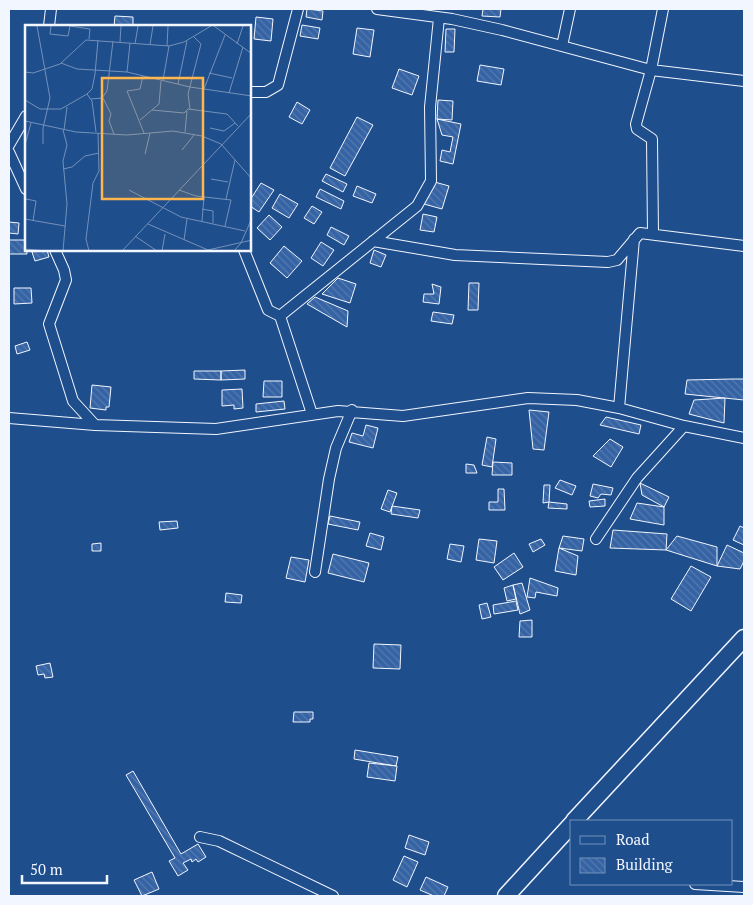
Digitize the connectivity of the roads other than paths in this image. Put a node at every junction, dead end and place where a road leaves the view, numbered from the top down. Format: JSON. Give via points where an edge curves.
{"nodes":[{"id":1,"x":52,"y":9,"type":"edge"},
{"id":2,"x":298,"y":9,"type":"edge"},
{"id":3,"x":378,"y":9,"type":"edge"},
{"id":4,"x":570,"y":9,"type":"edge"},
{"id":5,"x":663,"y":9,"type":"edge"},
{"id":6,"x":453,"y":14,"type":"edge"},
{"id":7,"x":439,"y":18,"type":"junction"},
{"id":8,"x":49,"y":25,"type":"edge"},
{"id":9,"x":562,"y":46,"type":"junction"},
{"id":10,"x":651,"y":70,"type":"junction"},
{"id":11,"x":744,"y":81,"type":"edge"},
{"id":12,"x":251,"y":92,"type":"edge"},
{"id":13,"x":25,"y":118,"type":"edge"},
{"id":14,"x":9,"y":145,"type":"edge"},
{"id":15,"x":9,"y":152,"type":"edge"},
{"id":16,"x":25,"y":187,"type":"edge"},
{"id":17,"x":653,"y":234,"type":"junction"},
{"id":18,"x":634,"y":239,"type":"junction"},
{"id":19,"x":373,"y":241,"type":"junction"},
{"id":20,"x":744,"y":246,"type":"edge"},
{"id":21,"x":55,"y":251,"type":"edge"},
{"id":22,"x":244,"y":251,"type":"edge"},
{"id":23,"x":280,"y":316,"type":"junction"},
{"id":24,"x":619,"y":408,"type":"junction"},
{"id":25,"x":352,"y":410,"type":"junction"},
{"id":26,"x":312,"y":414,"type":"junction"},
{"id":27,"x":9,"y":418,"type":"edge"},
{"id":28,"x":95,"y":425,"type":"junction"},
{"id":29,"x":684,"y":426,"type":"junction"},
{"id":30,"x":744,"y":438,"type":"edge"},
{"id":31,"x":596,"y":539,"type":"dead end"},
{"id":32,"x":315,"y":572,"type":"dead end"},
{"id":33,"x":744,"y":638,"type":"edge"},
{"id":34,"x":578,"y":820,"type":"edge"},
{"id":35,"x":570,"y":829,"type":"edge"},
{"id":36,"x":200,"y":837,"type":"dead end"},
{"id":37,"x":719,"y":885,"type":"edge"},
{"id":38,"x":744,"y":886,"type":"edge"},
{"id":39,"x":333,"y":896,"type":"edge"},
{"id":40,"x":506,"y":896,"type":"edge"}],
"edges":[{"from":1,"to":8,"type":"street"},
{"from":2,"to":12,"type":"street","via":[[278,85],[266,92]]},
{"from":3,"to":7,"type":"street"},
{"from":4,"to":9,"type":"street"},
{"from":5,"to":10,"type":"street"},
{"from":6,"to":7,"type":"street"},
{"from":6,"to":9,"type":"street"},
{"from":7,"to":19,"type":"street","via":[[430,107],[431,181],[417,206]]},
{"from":9,"to":10,"type":"street"},
{"from":10,"to":11,"type":"street"},
{"from":10,"to":17,"type":"street","via":[[636,124],[652,139]]},
{"from":13,"to":14,"type":"street"},
{"from":15,"to":16,"type":"street"},
{"from":17,"to":18,"type":"street","via":[[640,233]]},
{"from":17,"to":20,"type":"street"},
{"from":18,"to":19,"type":"street","via":[[617,260],[608,262],[455,255]]},
{"from":18,"to":24,"type":"street"},
{"from":19,"to":23,"type":"street"},
{"from":21,"to":28,"type":"street","via":[[66,280],[49,324],[73,401]]},
{"from":22,"to":23,"type":"street","via":[[268,310]]},
{"from":23,"to":26,"type":"street"},
{"from":24,"to":25,"type":"street","via":[[576,400],[528,398],[403,416]]},
{"from":24,"to":29,"type":"street"},
{"from":25,"to":26,"type":"street"},
{"from":25,"to":32,"type":"street","via":[[336,448]]},
{"from":26,"to":28,"type":"street","via":[[216,429]]},
{"from":27,"to":28,"type":"street"},
{"from":29,"to":30,"type":"street"},
{"from":29,"to":31,"type":"street","via":[[637,478]]},
{"from":33,"to":34,"type":"main road"},
{"from":35,"to":40,"type":"main road"},
{"from":36,"to":39,"type":"street","via":[[219,841]]},
{"from":37,"to":38,"type":"street"}]}
